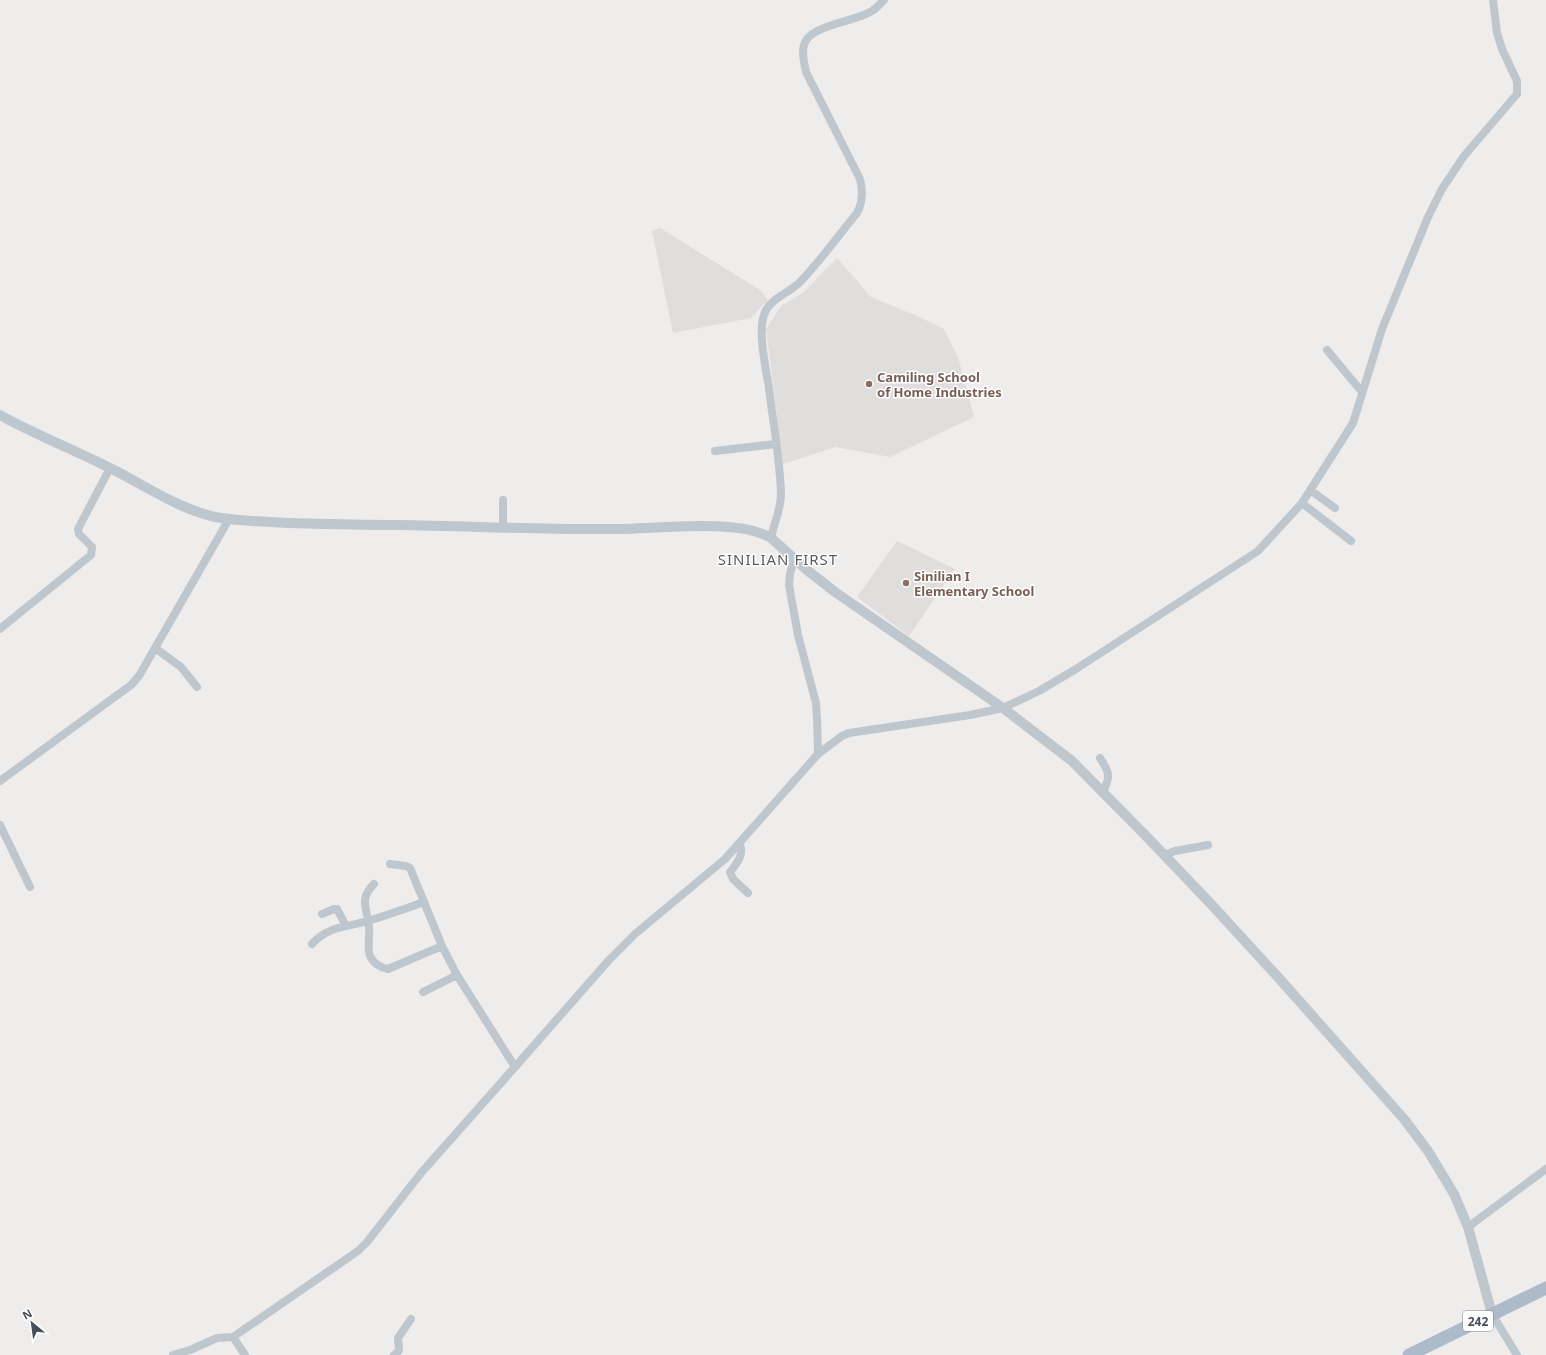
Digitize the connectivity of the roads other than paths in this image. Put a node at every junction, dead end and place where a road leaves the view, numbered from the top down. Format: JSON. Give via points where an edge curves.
{"nodes":[{"id":1,"x":884,"y":0,"type":"edge"},
{"id":2,"x":1493,"y":0,"type":"edge"},
{"id":3,"x":1327,"y":350,"type":"dead end"},
{"id":4,"x":1362,"y":392,"type":"junction"},
{"id":5,"x":2,"y":418,"type":"edge"},
{"id":6,"x":776,"y":444,"type":"junction"},
{"id":7,"x":715,"y":451,"type":"dead end"},
{"id":8,"x":110,"y":468,"type":"junction"},
{"id":9,"x":1310,"y":490,"type":"junction"},
{"id":10,"x":503,"y":500,"type":"dead end"},
{"id":11,"x":1302,"y":503,"type":"junction"},
{"id":12,"x":1335,"y":508,"type":"dead end"},
{"id":13,"x":229,"y":519,"type":"junction"},
{"id":14,"x":503,"y":527,"type":"junction"},
{"id":15,"x":771,"y":538,"type":"junction"},
{"id":16,"x":1351,"y":541,"type":"dead end"},
{"id":17,"x":794,"y":559,"type":"junction"},
{"id":18,"x":0,"y":629,"type":"edge"},
{"id":19,"x":155,"y":648,"type":"junction"},
{"id":20,"x":197,"y":687,"type":"dead end"},
{"id":21,"x":1003,"y":708,"type":"junction"},
{"id":22,"x":818,"y":754,"type":"junction"},
{"id":23,"x":1100,"y":758,"type":"dead end"},
{"id":24,"x":0,"y":781,"type":"edge"},
{"id":25,"x":1102,"y":793,"type":"junction"},
{"id":26,"x":0,"y":825,"type":"edge"},
{"id":27,"x":739,"y":843,"type":"junction"},
{"id":28,"x":1208,"y":845,"type":"dead end"},
{"id":29,"x":1164,"y":855,"type":"junction"},
{"id":30,"x":390,"y":864,"type":"dead end"},
{"id":31,"x":374,"y":884,"type":"dead end"},
{"id":32,"x":30,"y":887,"type":"dead end"},
{"id":33,"x":748,"y":893,"type":"dead end"},
{"id":34,"x":424,"y":902,"type":"junction"},
{"id":35,"x":322,"y":914,"type":"dead end"},
{"id":36,"x":368,"y":921,"type":"junction"},
{"id":37,"x":346,"y":926,"type":"junction"},
{"id":38,"x":312,"y":944,"type":"dead end"},
{"id":39,"x":442,"y":946,"type":"junction"},
{"id":40,"x":457,"y":975,"type":"junction"},
{"id":41,"x":422,"y":992,"type":"dead end"},
{"id":42,"x":515,"y":1066,"type":"junction"},
{"id":43,"x":1546,"y":1169,"type":"edge"},
{"id":44,"x":1468,"y":1227,"type":"junction"},
{"id":45,"x":1546,"y":1288,"type":"edge"},
{"id":46,"x":1492,"y":1314,"type":"junction"},
{"id":47,"x":412,"y":1319,"type":"dead end"},
{"id":48,"x":233,"y":1337,"type":"junction"},
{"id":49,"x":173,"y":1355,"type":"edge"},
{"id":50,"x":245,"y":1355,"type":"edge"},
{"id":51,"x":394,"y":1355,"type":"edge"},
{"id":52,"x":1409,"y":1355,"type":"edge"},
{"id":53,"x":1516,"y":1355,"type":"edge"}],
"edges":[{"from":1,"to":6,"type":"street","via":[[870,12],[817,31],[804,45],[806,72],[860,179],[862,193],[857,213],[808,273],[796,286],[770,304],[764,314],[764,351]]},
{"from":2,"to":4,"type":"street","via":[[1497,33],[1517,81],[1517,94],[1464,156],[1438,196],[1382,329]]},
{"from":3,"to":4,"type":"street"},
{"from":4,"to":9,"type":"street","via":[[1353,423]]},
{"from":5,"to":8,"type":"street"},
{"from":6,"to":7,"type":"street"},
{"from":6,"to":15,"type":"street","via":[[781,495]]},
{"from":8,"to":13,"type":"street","via":[[191,509]]},
{"from":8,"to":18,"type":"street","via":[[78,529],[92,547],[91,555]]},
{"from":9,"to":11,"type":"street"},
{"from":9,"to":12,"type":"street"},
{"from":10,"to":14,"type":"street"},
{"from":11,"to":16,"type":"street"},
{"from":11,"to":21,"type":"street","via":[[1258,551],[1076,669]]},
{"from":13,"to":14,"type":"street","via":[[322,524]]},
{"from":13,"to":19,"type":"street"},
{"from":14,"to":15,"type":"street","via":[[617,530],[722,527],[754,531]]},
{"from":15,"to":17,"type":"street"},
{"from":17,"to":21,"type":"street","via":[[835,592]]},
{"from":17,"to":22,"type":"street","via":[[789,585],[798,635],[816,703]]},
{"from":19,"to":20,"type":"street","via":[[181,667]]},
{"from":19,"to":24,"type":"street","via":[[139,676],[127,690]]},
{"from":21,"to":22,"type":"street","via":[[849,733]]},
{"from":21,"to":25,"type":"street","via":[[1072,761]]},
{"from":22,"to":27,"type":"street"},
{"from":23,"to":25,"type":"street","via":[[1109,775]]},
{"from":25,"to":29,"type":"street"},
{"from":26,"to":32,"type":"street"},
{"from":27,"to":33,"type":"street","via":[[742,851],[730,872],[733,879]]},
{"from":27,"to":42,"type":"street","via":[[725,859],[635,934]]},
{"from":28,"to":29,"type":"street"},
{"from":29,"to":44,"type":"street","via":[[1277,976],[1404,1119],[1428,1151],[1454,1194]]},
{"from":30,"to":34,"type":"street","via":[[410,868]]},
{"from":31,"to":36,"type":"street","via":[[368,890],[365,904]]},
{"from":34,"to":36,"type":"street"},
{"from":34,"to":39,"type":"street"},
{"from":35,"to":37,"type":"street","via":[[337,909]]},
{"from":36,"to":37,"type":"street"},
{"from":36,"to":39,"type":"street","via":[[370,957],[384,968],[394,967]]},
{"from":37,"to":38,"type":"street","via":[[325,932]]},
{"from":39,"to":40,"type":"street"},
{"from":40,"to":41,"type":"street"},
{"from":40,"to":42,"type":"street"},
{"from":42,"to":48,"type":"street","via":[[421,1173],[358,1251]]},
{"from":43,"to":44,"type":"street"},
{"from":44,"to":46,"type":"street"},
{"from":45,"to":46,"type":"main road","number":"242"},
{"from":46,"to":52,"type":"main road","number":"242"},
{"from":46,"to":53,"type":"street"},
{"from":47,"to":51,"type":"street","via":[[398,1338],[399,1350]]},
{"from":48,"to":49,"type":"street","via":[[218,1338]]},
{"from":48,"to":50,"type":"street"}]}
